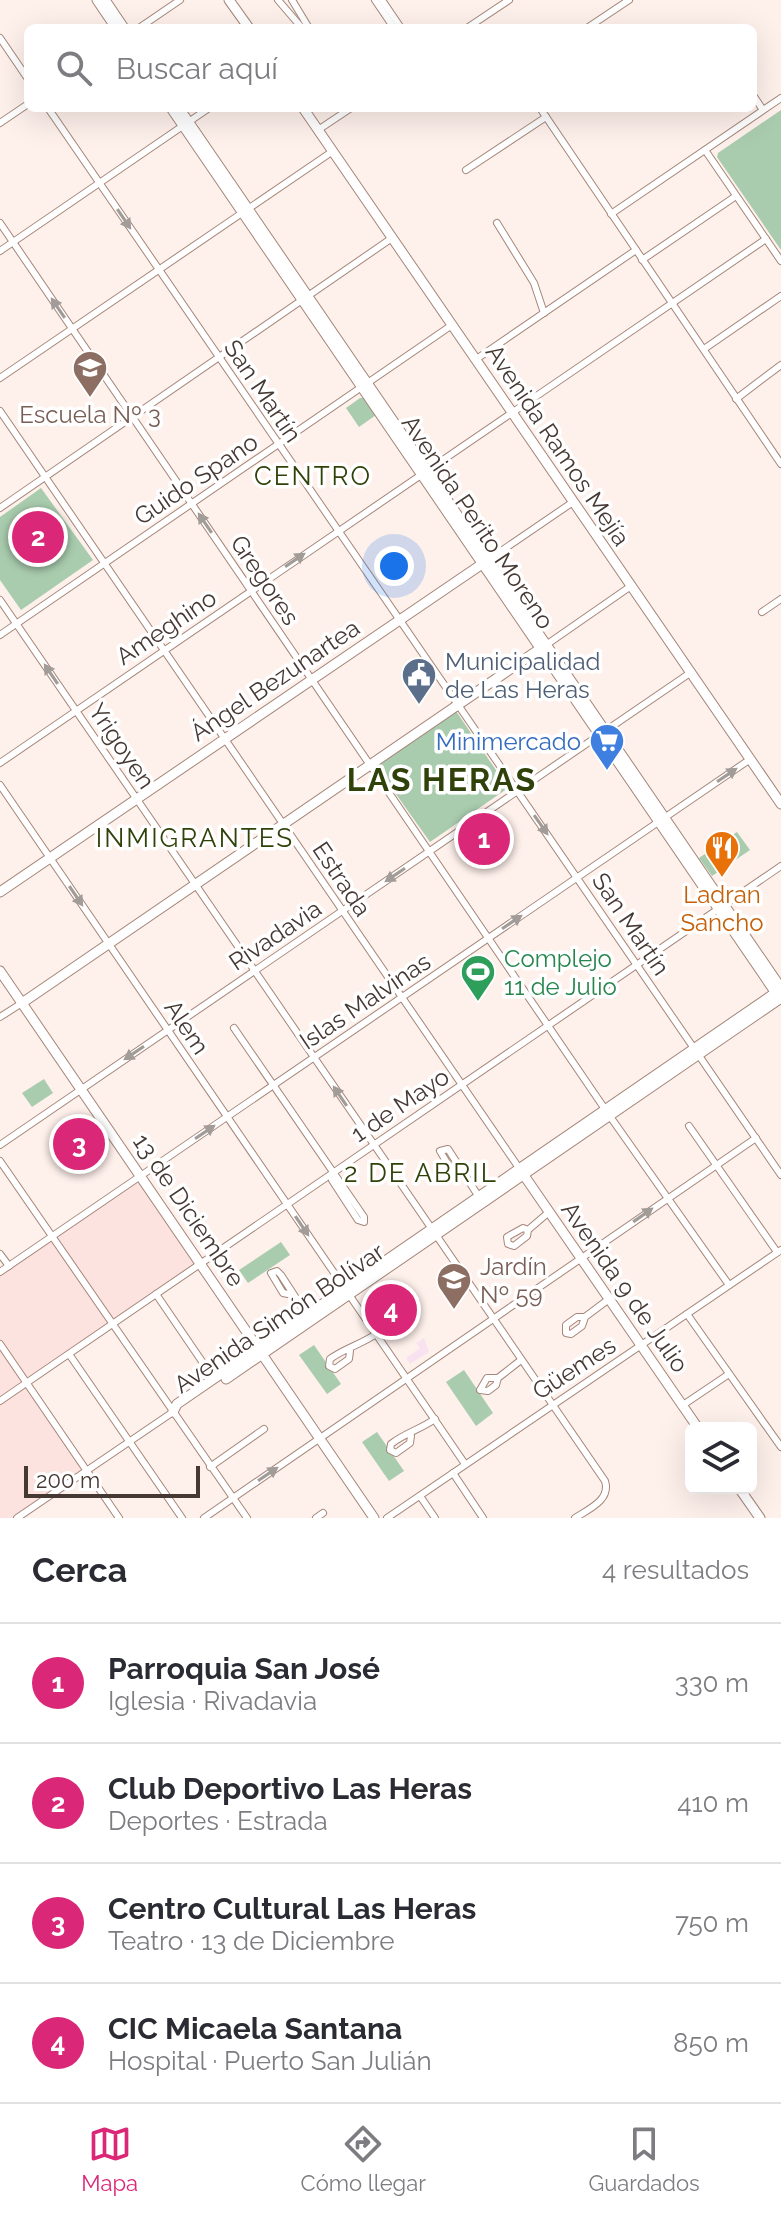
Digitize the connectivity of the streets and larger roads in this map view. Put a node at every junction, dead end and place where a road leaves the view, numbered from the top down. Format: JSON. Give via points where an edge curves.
{"nodes":[{"id":1,"x":97,"y":0,"type":"edge"},
{"id":2,"x":105,"y":0,"type":"edge"},
{"id":3,"x":180,"y":0,"type":"edge"},
{"id":4,"x":229,"y":0,"type":"edge"},
{"id":5,"x":278,"y":0,"type":"edge"},
{"id":6,"x":292,"y":0,"type":"edge"},
{"id":7,"x":375,"y":0,"type":"edge"},
{"id":8,"x":382,"y":0,"type":"edge"},
{"id":9,"x":490,"y":0,"type":"edge"},
{"id":10,"x":509,"y":0,"type":"edge"},
{"id":11,"x":629,"y":0,"type":"edge"},
{"id":12,"x":620,"y":2,"type":"edge"},
{"id":13,"x":496,"y":9,"type":"junction"},
{"id":14,"x":480,"y":19,"type":"junction"},
{"id":15,"x":113,"y":24,"type":"edge"},
{"id":16,"x":121,"y":24,"type":"edge"},
{"id":17,"x":145,"y":24,"type":"edge"},
{"id":18,"x":246,"y":24,"type":"edge"},
{"id":19,"x":299,"y":24,"type":"edge"},
{"id":20,"x":307,"y":24,"type":"edge"},
{"id":21,"x":391,"y":24,"type":"edge"},
{"id":22,"x":398,"y":24,"type":"edge"},
{"id":23,"x":473,"y":24,"type":"edge"},
{"id":24,"x":483,"y":24,"type":"edge"},
{"id":25,"x":592,"y":24,"type":"edge"},
{"id":26,"x":0,"y":38,"type":"edge"},
{"id":27,"x":24,"y":73,"type":"edge"},
{"id":28,"x":781,"y":98,"type":"edge"},
{"id":29,"x":757,"y":101,"type":"edge"},
{"id":30,"x":24,"y":107,"type":"edge"},
{"id":31,"x":763,"y":110,"type":"junction"},
{"id":32,"x":51,"y":112,"type":"edge"},
{"id":33,"x":175,"y":112,"type":"edge"},
{"id":34,"x":181,"y":112,"type":"edge"},
{"id":35,"x":203,"y":112,"type":"edge"},
{"id":36,"x":306,"y":112,"type":"edge"},
{"id":37,"x":345,"y":112,"type":"edge"},
{"id":38,"x":543,"y":112,"type":"edge"},
{"id":39,"x":546,"y":117,"type":"junction"},
{"id":40,"x":0,"y":123,"type":"edge"},
{"id":41,"x":186,"y":124,"type":"junction"},
{"id":42,"x":318,"y":130,"type":"junction"},
{"id":43,"x":705,"y":150,"type":"junction"},
{"id":44,"x":333,"y":151,"type":"junction"},
{"id":45,"x":466,"y":170,"type":"dead end"},
{"id":46,"x":99,"y":183,"type":"junction"},
{"id":47,"x":736,"y":196,"type":"junction"},
{"id":48,"x":245,"y":211,"type":"junction"},
{"id":49,"x":611,"y":214,"type":"junction"},
{"id":50,"x":0,"y":223,"type":"edge"},
{"id":51,"x":497,"y":223,"type":"dead end"},
{"id":52,"x":392,"y":238,"type":"junction"},
{"id":53,"x":766,"y":239,"type":"junction"},
{"id":54,"x":13,"y":242,"type":"junction"},
{"id":55,"x":636,"y":250,"type":"junction"},
{"id":56,"x":0,"y":251,"type":"edge"},
{"id":57,"x":642,"y":260,"type":"junction"},
{"id":58,"x":781,"y":261,"type":"edge"},
{"id":59,"x":159,"y":270,"type":"junction"},
{"id":60,"x":781,"y":296,"type":"edge"},
{"id":61,"x":305,"y":298,"type":"junction"},
{"id":62,"x":672,"y":303,"type":"junction"},
{"id":63,"x":544,"y":313,"type":"junction"},
{"id":64,"x":452,"y":325,"type":"junction"},
{"id":65,"x":72,"y":329,"type":"junction"},
{"id":66,"x":704,"y":349,"type":"junction"},
{"id":67,"x":219,"y":358,"type":"junction"},
{"id":68,"x":475,"y":360,"type":"junction"},
{"id":69,"x":781,"y":365,"type":"edge"},
{"id":70,"x":0,"y":378,"type":"edge"},
{"id":71,"x":364,"y":385,"type":"junction"},
{"id":72,"x":736,"y":399,"type":"junction"},
{"id":73,"x":0,"y":411,"type":"edge"},
{"id":74,"x":511,"y":411,"type":"junction"},
{"id":75,"x":132,"y":417,"type":"junction"},
{"id":76,"x":278,"y":444,"type":"junction"},
{"id":77,"x":781,"y":464,"type":"edge"},
{"id":78,"x":424,"y":472,"type":"junction"},
{"id":79,"x":45,"y":477,"type":"junction"},
{"id":80,"x":573,"y":502,"type":"junction"},
{"id":81,"x":191,"y":504,"type":"junction"},
{"id":82,"x":0,"y":508,"type":"edge"},
{"id":83,"x":337,"y":531,"type":"junction"},
{"id":84,"x":485,"y":562,"type":"junction"},
{"id":85,"x":104,"y":564,"type":"junction"},
{"id":86,"x":631,"y":586,"type":"junction"},
{"id":87,"x":251,"y":590,"type":"junction"},
{"id":88,"x":781,"y":599,"type":"edge"},
{"id":89,"x":0,"y":600,"type":"edge"},
{"id":90,"x":762,"y":612,"type":"dead end"},
{"id":91,"x":398,"y":621,"type":"junction"},
{"id":92,"x":16,"y":624,"type":"junction"},
{"id":93,"x":0,"y":635,"type":"edge"},
{"id":94,"x":547,"y":644,"type":"junction"},
{"id":95,"x":164,"y":650,"type":"junction"},
{"id":96,"x":690,"y":673,"type":"junction"},
{"id":97,"x":312,"y":680,"type":"junction"},
{"id":98,"x":458,"y":704,"type":"junction"},
{"id":99,"x":76,"y":711,"type":"junction"},
{"id":100,"x":602,"y":733,"type":"junction"},
{"id":101,"x":224,"y":739,"type":"junction"},
{"id":102,"x":749,"y":760,"type":"junction"},
{"id":103,"x":0,"y":763,"type":"edge"},
{"id":104,"x":371,"y":764,"type":"junction"},
{"id":105,"x":0,"y":785,"type":"edge"},
{"id":106,"x":517,"y":791,"type":"junction"},
{"id":107,"x":137,"y":799,"type":"junction"},
{"id":108,"x":781,"y":804,"type":"edge"},
{"id":109,"x":662,"y":820,"type":"junction"},
{"id":110,"x":283,"y":824,"type":"junction"},
{"id":111,"x":429,"y":851,"type":"junction"},
{"id":112,"x":50,"y":858,"type":"junction"},
{"id":113,"x":781,"y":866,"type":"edge"},
{"id":114,"x":577,"y":878,"type":"junction"},
{"id":115,"x":195,"y":884,"type":"junction"},
{"id":116,"x":0,"y":892,"type":"edge"},
{"id":117,"x":722,"y":907,"type":"junction"},
{"id":118,"x":342,"y":911,"type":"junction"},
{"id":119,"x":488,"y":938,"type":"junction"},
{"id":120,"x":108,"y":943,"type":"junction"},
{"id":121,"x":636,"y":966,"type":"junction"},
{"id":122,"x":0,"y":971,"type":"edge"},
{"id":123,"x":254,"y":971,"type":"junction"},
{"id":124,"x":780,"y":993,"type":"edge"},
{"id":125,"x":402,"y":998,"type":"junction"},
{"id":126,"x":22,"y":1003,"type":"junction"},
{"id":127,"x":0,"y":1017,"type":"edge"},
{"id":128,"x":548,"y":1026,"type":"junction"},
{"id":129,"x":234,"y":1028,"type":"dead end"},
{"id":130,"x":168,"y":1030,"type":"junction"},
{"id":131,"x":696,"y":1051,"type":"junction"},
{"id":132,"x":314,"y":1057,"type":"junction"},
{"id":133,"x":273,"y":1085,"type":"junction"},
{"id":134,"x":462,"y":1085,"type":"junction"},
{"id":135,"x":81,"y":1089,"type":"junction"},
{"id":136,"x":607,"y":1113,"type":"junction"},
{"id":137,"x":227,"y":1117,"type":"junction"},
{"id":138,"x":689,"y":1126,"type":"dead end"},
{"id":139,"x":756,"y":1138,"type":"junction"},
{"id":140,"x":0,"y":1145,"type":"edge"},
{"id":141,"x":374,"y":1145,"type":"junction"},
{"id":142,"x":0,"y":1161,"type":"edge"},
{"id":143,"x":716,"y":1165,"type":"junction"},
{"id":144,"x":521,"y":1172,"type":"junction"},
{"id":145,"x":463,"y":1173,"type":"dead end"},
{"id":146,"x":332,"y":1174,"type":"junction"},
{"id":147,"x":781,"y":1175,"type":"edge"},
{"id":148,"x":141,"y":1176,"type":"junction"},
{"id":149,"x":479,"y":1197,"type":"junction"},
{"id":150,"x":668,"y":1198,"type":"junction"},
{"id":151,"x":287,"y":1204,"type":"junction"},
{"id":152,"x":549,"y":1212,"type":"junction"},
{"id":153,"x":528,"y":1230,"type":"dead end"},
{"id":154,"x":434,"y":1232,"type":"junction"},
{"id":155,"x":52,"y":1236,"type":"junction"},
{"id":156,"x":779,"y":1251,"type":"edge"},
{"id":157,"x":0,"y":1254,"type":"edge"},
{"id":158,"x":580,"y":1259,"type":"junction"},
{"id":159,"x":201,"y":1264,"type":"junction"},
{"id":160,"x":9,"y":1266,"type":"junction"},
{"id":161,"x":0,"y":1272,"type":"edge"},
{"id":162,"x":729,"y":1285,"type":"junction"},
{"id":163,"x":347,"y":1292,"type":"junction"},
{"id":164,"x":156,"y":1294,"type":"junction"},
{"id":165,"x":293,"y":1295,"type":"dead end"},
{"id":166,"x":609,"y":1299,"type":"junction"},
{"id":167,"x":687,"y":1314,"type":"junction"},
{"id":168,"x":307,"y":1315,"type":"junction"},
{"id":169,"x":585,"y":1317,"type":"dead end"},
{"id":170,"x":494,"y":1320,"type":"junction"},
{"id":171,"x":112,"y":1324,"type":"junction"},
{"id":172,"x":376,"y":1334,"type":"junction"},
{"id":173,"x":0,"y":1344,"type":"edge"},
{"id":174,"x":641,"y":1346,"type":"junction"},
{"id":175,"x":261,"y":1351,"type":"junction"},
{"id":176,"x":350,"y":1351,"type":"dead end"},
{"id":177,"x":69,"y":1354,"type":"junction"},
{"id":178,"x":521,"y":1360,"type":"junction"},
{"id":179,"x":729,"y":1374,"type":"junction"},
{"id":180,"x":498,"y":1378,"type":"dead end"},
{"id":181,"x":214,"y":1379,"type":"junction"},
{"id":182,"x":407,"y":1379,"type":"junction"},
{"id":183,"x":27,"y":1383,"type":"junction"},
{"id":184,"x":0,"y":1401,"type":"edge"},
{"id":185,"x":551,"y":1404,"type":"junction"},
{"id":186,"x":683,"y":1405,"type":"junction"},
{"id":187,"x":173,"y":1412,"type":"junction"},
{"id":188,"x":435,"y":1419,"type":"junction"},
{"id":189,"x":694,"y":1422,"type":"edge"},
{"id":190,"x":264,"y":1429,"type":"dead end"},
{"id":191,"x":411,"y":1436,"type":"dead end"},
{"id":192,"x":321,"y":1438,"type":"junction"},
{"id":193,"x":129,"y":1441,"type":"junction"},
{"id":194,"x":781,"y":1447,"type":"edge"},
{"id":195,"x":465,"y":1464,"type":"junction"},
{"id":196,"x":210,"y":1467,"type":"junction"},
{"id":197,"x":87,"y":1470,"type":"junction"},
{"id":198,"x":453,"y":1473,"type":"junction"},
{"id":199,"x":743,"y":1494,"type":"edge"},
{"id":200,"x":420,"y":1496,"type":"junction"},
{"id":201,"x":232,"y":1499,"type":"junction"},
{"id":202,"x":17,"y":1518,"type":"edge"},
{"id":203,"x":119,"y":1518,"type":"edge"},
{"id":204,"x":182,"y":1518,"type":"edge"},
{"id":205,"x":204,"y":1518,"type":"edge"},
{"id":206,"x":247,"y":1518,"type":"edge"},
{"id":207,"x":374,"y":1518,"type":"edge"},
{"id":208,"x":387,"y":1518,"type":"edge"},
{"id":209,"x":435,"y":1518,"type":"edge"},
{"id":210,"x":483,"y":1518,"type":"edge"},
{"id":211,"x":575,"y":1518,"type":"edge"},
{"id":212,"x":760,"y":1518,"type":"edge"}],
"edges":[{"from":1,"to":15,"type":"street"},
{"from":2,"to":16,"type":"street"},
{"from":3,"to":17,"type":"street"},
{"from":4,"to":18,"type":"street"},
{"from":5,"to":19,"type":"street"},
{"from":6,"to":20,"type":"street"},
{"from":7,"to":21,"type":"street"},
{"from":8,"to":22,"type":"street"},
{"from":9,"to":13,"type":"street"},
{"from":10,"to":13,"type":"street"},
{"from":11,"to":12,"type":"street"},
{"from":12,"to":25,"type":"street"},
{"from":13,"to":14,"type":"street"},
{"from":14,"to":23,"type":"street"},
{"from":14,"to":24,"type":"street"},
{"from":26,"to":27,"type":"street"},
{"from":28,"to":31,"type":"street"},
{"from":29,"to":31,"type":"street"},
{"from":30,"to":40,"type":"street"},
{"from":31,"to":43,"type":"street"},
{"from":32,"to":46,"type":"street","name":"San Martín"},
{"from":33,"to":41,"type":"street","name":"Avenida Perito Moreno"},
{"from":34,"to":41,"type":"street","name":"Avenida Perito Moreno"},
{"from":35,"to":41,"type":"street"},
{"from":36,"to":42,"type":"street","name":"Avenida Ramos Mejía"},
{"from":37,"to":42,"type":"street"},
{"from":38,"to":39,"type":"street"},
{"from":39,"to":45,"type":"street"},
{"from":39,"to":49,"type":"street"},
{"from":41,"to":46,"type":"street"},
{"from":41,"to":48,"type":"street","name":"Avenida Perito Moreno"},
{"from":42,"to":44,"type":"street","name":"Avenida Ramos Mejía"},
{"from":43,"to":47,"type":"street"},
{"from":43,"to":49,"type":"street"},
{"from":44,"to":48,"type":"street"},
{"from":44,"to":52,"type":"street","name":"Avenida Ramos Mejía"},
{"from":46,"to":54,"type":"street"},
{"from":46,"to":59,"type":"street","name":"San Martín","one_way":true},
{"from":47,"to":53,"type":"street"},
{"from":47,"to":57,"type":"street"},
{"from":48,"to":59,"type":"street"},
{"from":48,"to":61,"type":"street","name":"Avenida Perito Moreno"},
{"from":49,"to":55,"type":"street"},
{"from":50,"to":54,"type":"street","name":"Gregores"},
{"from":51,"to":63,"type":"street","via":[[534,283]]},
{"from":52,"to":61,"type":"street"},
{"from":52,"to":64,"type":"street","name":"Avenida Ramos Mejía"},
{"from":53,"to":58,"type":"street"},
{"from":53,"to":62,"type":"street","name":"Ameghino"},
{"from":54,"to":56,"type":"street"},
{"from":65,"to":54,"type":"street","name":"Gregores","one_way":true},
{"from":55,"to":57,"type":"street"},
{"from":55,"to":63,"type":"street"},
{"from":57,"to":62,"type":"street"},
{"from":59,"to":65,"type":"street"},
{"from":59,"to":67,"type":"street","name":"San Martín"},
{"from":60,"to":66,"type":"street"},
{"from":61,"to":67,"type":"street"},
{"from":61,"to":71,"type":"street","name":"Avenida Perito Moreno"},
{"from":62,"to":66,"type":"street"},
{"from":62,"to":74,"type":"street","name":"Ameghino"},
{"from":63,"to":68,"type":"street"},
{"from":64,"to":68,"type":"street","name":"Avenida Ramos Mejía"},
{"from":64,"to":71,"type":"street","name":"Guido Spano"},
{"from":65,"to":70,"type":"street"},
{"from":65,"to":75,"type":"street","name":"Gregores"},
{"from":66,"to":72,"type":"street"},
{"from":67,"to":75,"type":"street"},
{"from":67,"to":76,"type":"street","name":"San Martín"},
{"from":68,"to":74,"type":"street","name":"Avenida Ramos Mejía"},
{"from":69,"to":72,"type":"street"},
{"from":71,"to":76,"type":"street","name":"Guido Spano"},
{"from":71,"to":78,"type":"street","name":"Avenida Perito Moreno"},
{"from":72,"to":77,"type":"street"},
{"from":73,"to":79,"type":"street","name":"Estrada"},
{"from":74,"to":78,"type":"street","name":"Ameghino"},
{"from":74,"to":80,"type":"street","name":"Avenida Ramos Mejía"},
{"from":75,"to":79,"type":"street"},
{"from":75,"to":81,"type":"street","name":"Gregores"},
{"from":76,"to":81,"type":"street","name":"Guido Spano"},
{"from":76,"to":83,"type":"street","name":"San Martín"},
{"from":78,"to":83,"type":"street","name":"Ameghino"},
{"from":78,"to":84,"type":"street","name":"Avenida Perito Moreno"},
{"from":79,"to":82,"type":"street"},
{"from":79,"to":85,"type":"street","name":"Estrada"},
{"from":80,"to":84,"type":"street","name":"Ángel Bezunartea"},
{"from":80,"to":86,"type":"street","name":"Avenida Ramos Mejía"},
{"from":81,"to":85,"type":"street","name":"Guido Spano"},
{"from":87,"to":81,"type":"street","name":"Gregores","one_way":true},
{"from":87,"to":83,"type":"street","name":"Ameghino","one_way":true},
{"from":83,"to":91,"type":"street","name":"San Martín"},
{"from":84,"to":91,"type":"street","name":"Ángel Bezunartea"},
{"from":84,"to":94,"type":"street","name":"Avenida Perito Moreno"},
{"from":85,"to":92,"type":"street","name":"Guido Spano"},
{"from":85,"to":95,"type":"street","name":"Estrada"},
{"from":86,"to":94,"type":"street"},
{"from":86,"to":96,"type":"street","name":"Avenida Ramos Mejía"},
{"from":87,"to":95,"type":"street","name":"Ameghino"},
{"from":87,"to":97,"type":"street","name":"Gregores"},
{"from":88,"to":90,"type":"street"},
{"from":89,"to":92,"type":"street","name":"Yrigoyen"},
{"from":91,"to":97,"type":"street","name":"Ángel Bezunartea"},
{"from":91,"to":98,"type":"street","name":"San Martín"},
{"from":92,"to":93,"type":"street","name":"Guido Spano"},
{"from":99,"to":92,"type":"street","name":"Yrigoyen","one_way":true},
{"from":94,"to":98,"type":"street"},
{"from":94,"to":100,"type":"street","name":"Avenida Perito Moreno"},
{"from":95,"to":99,"type":"street","name":"Ameghino"},
{"from":95,"to":101,"type":"street","name":"Estrada"},
{"from":96,"to":100,"type":"street","name":"Rivadavia"},
{"from":96,"to":102,"type":"street","name":"Avenida Ramos Mejía"},
{"from":97,"to":101,"type":"street","name":"Ángel Bezunartea"},
{"from":97,"to":104,"type":"street","name":"Gregores"},
{"from":98,"to":104,"type":"street"},
{"from":98,"to":106,"type":"street","name":"San Martín"},
{"from":99,"to":103,"type":"street","name":"Ameghino"},
{"from":99,"to":107,"type":"street","name":"Yrigoyen"},
{"from":100,"to":106,"type":"street","name":"Rivadavia"},
{"from":100,"to":109,"type":"street","name":"Avenida Perito Moreno"},
{"from":101,"to":107,"type":"street","name":"Ángel Bezunartea"},
{"from":101,"to":110,"type":"street","name":"Estrada"},
{"from":102,"to":108,"type":"street","name":"Avenida Ramos Mejía"},
{"from":109,"to":102,"type":"street","name":"Islas Malvinas","one_way":true},
{"from":104,"to":110,"type":"street"},
{"from":104,"to":111,"type":"street","name":"Gregores"},
{"from":105,"to":112,"type":"street","name":"Alem"},
{"from":106,"to":111,"type":"street","name":"Rivadavia"},
{"from":106,"to":114,"type":"street","name":"San Martín","one_way":true},
{"from":107,"to":112,"type":"street","name":"Ángel Bezunartea"},
{"from":107,"to":115,"type":"street","name":"Yrigoyen"},
{"from":109,"to":114,"type":"street","name":"Islas Malvinas"},
{"from":109,"to":117,"type":"street","name":"Avenida Perito Moreno"},
{"from":110,"to":115,"type":"street"},
{"from":110,"to":118,"type":"street","name":"Estrada"},
{"from":111,"to":118,"type":"street","name":"Rivadavia","one_way":true},
{"from":111,"to":119,"type":"street","name":"Gregores"},
{"from":112,"to":116,"type":"street","name":"Ángel Bezunartea"},
{"from":112,"to":120,"type":"street","name":"Alem","one_way":true},
{"from":113,"to":117,"type":"street","name":"1 de Mayo"},
{"from":119,"to":114,"type":"street","name":"Islas Malvinas","one_way":true},
{"from":114,"to":121,"type":"street","name":"San Martín"},
{"from":115,"to":120,"type":"street"},
{"from":115,"to":123,"type":"street","name":"Yrigoyen"},
{"from":117,"to":121,"type":"street","name":"1 de Mayo"},
{"from":117,"to":124,"type":"street","name":"Avenida Perito Moreno"},
{"from":118,"to":123,"type":"street","name":"Rivadavia"},
{"from":118,"to":125,"type":"street","name":"Estrada"},
{"from":119,"to":125,"type":"street","name":"Islas Malvinas"},
{"from":119,"to":128,"type":"street","name":"Gregores"},
{"from":120,"to":126,"type":"street"},
{"from":120,"to":130,"type":"street","name":"Alem"},
{"from":121,"to":128,"type":"street","name":"1 de Mayo"},
{"from":121,"to":131,"type":"street","name":"San Martín"},
{"from":122,"to":126,"type":"street","name":"13 de Diciembre"},
{"from":123,"to":130,"type":"street","name":"Rivadavia"},
{"from":123,"to":132,"type":"street","name":"Yrigoyen"},
{"from":124,"to":131,"type":"street","name":"Avenida Simón Bolívar"},
{"from":125,"to":132,"type":"street","name":"Islas Malvinas"},
{"from":125,"to":134,"type":"street","name":"Estrada"},
{"from":126,"to":127,"type":"street"},
{"from":126,"to":135,"type":"street","name":"13 de Diciembre"},
{"from":128,"to":134,"type":"street","name":"1 de Mayo"},
{"from":128,"to":136,"type":"street","name":"Gregores"},
{"from":129,"to":133,"type":"street"},
{"from":130,"to":135,"type":"street","name":"Rivadavia","one_way":true},
{"from":130,"to":137,"type":"street","name":"Alem"},
{"from":131,"to":136,"type":"street","name":"Avenida Simón Bolívar"},
{"from":131,"to":139,"type":"street","name":"San Martín"},
{"from":132,"to":133,"type":"street","name":"Islas Malvinas"},
{"from":141,"to":132,"type":"street","name":"Yrigoyen","one_way":true},
{"from":133,"to":137,"type":"street","name":"Islas Malvinas"},
{"from":133,"to":146,"type":"street"},
{"from":134,"to":141,"type":"street","name":"1 de Mayo"},
{"from":134,"to":144,"type":"street","name":"Estrada"},
{"from":135,"to":140,"type":"street","name":"Rivadavia"},
{"from":135,"to":148,"type":"street","name":"13 de Diciembre"},
{"from":136,"to":144,"type":"street","name":"Avenida Simón Bolívar"},
{"from":136,"to":150,"type":"street","name":"Gregores"},
{"from":148,"to":137,"type":"street","name":"Islas Malvinas","one_way":true},
{"from":137,"to":151,"type":"street","name":"Alem"},
{"from":138,"to":143,"type":"street"},
{"from":139,"to":143,"type":"street"},
{"from":139,"to":147,"type":"street","name":"San Martín"},
{"from":141,"to":146,"type":"street","name":"1 de Mayo"},
{"from":141,"to":154,"type":"street","name":"Yrigoyen"},
{"from":142,"to":155,"type":"street"},
{"from":143,"to":150,"type":"street"},
{"from":143,"to":156,"type":"street"},
{"from":144,"to":149,"type":"street","name":"Avenida Simón Bolívar"},
{"from":144,"to":152,"type":"street","name":"Avenida 9 de Julio"},
{"from":144,"to":154,"type":"street","name":"Avenida Simón Bolívar"},
{"from":145,"to":149,"type":"street"},
{"from":146,"to":146,"type":"street","via":[[332,1180],[362,1223],[364,1217]]},
{"from":146,"to":151,"type":"street","name":"1 de Mayo"},
{"from":148,"to":155,"type":"street","name":"Islas Malvinas"},
{"from":148,"to":159,"type":"street","name":"13 de Diciembre"},
{"from":149,"to":154,"type":"street","name":"Avenida Simón Bolívar"},
{"from":158,"to":150,"type":"street","one_way":true},
{"from":150,"to":162,"type":"street","name":"Gregores"},
{"from":151,"to":159,"type":"street","name":"1 de Mayo"},
{"from":151,"to":163,"type":"street","name":"Alem","one_way":true},
{"from":152,"to":153,"type":"street"},
{"from":152,"to":158,"type":"street","name":"Avenida 9 de Julio"},
{"from":154,"to":163,"type":"street","name":"Avenida Simón Bolívar"},
{"from":154,"to":170,"type":"street","name":"Yrigoyen"},
{"from":155,"to":160,"type":"street","name":"Islas Malvinas"},
{"from":155,"to":171,"type":"street"},
{"from":156,"to":162,"type":"street","name":"Güemes"},
{"from":157,"to":160,"type":"street"},
{"from":158,"to":166,"type":"street","name":"Avenida 9 de Julio"},
{"from":158,"to":170,"type":"street"},
{"from":159,"to":164,"type":"street","name":"1 de Mayo"},
{"from":159,"to":175,"type":"street","name":"13 de Diciembre"},
{"from":160,"to":161,"type":"street","name":"Islas Malvinas"},
{"from":162,"to":167,"type":"street","name":"Güemes"},
{"from":163,"to":168,"type":"street","name":"Avenida Simón Bolívar"},
{"from":163,"to":172,"type":"street","name":"Alem"},
{"from":163,"to":175,"type":"street","name":"Avenida Simón Bolívar"},
{"from":164,"to":171,"type":"street","name":"1 de Mayo"},
{"from":164,"to":181,"type":"street"},
{"from":165,"to":168,"type":"street"},
{"from":166,"to":169,"type":"street"},
{"from":166,"to":174,"type":"street","name":"Avenida 9 de Julio"},
{"from":167,"to":174,"type":"street","name":"Güemes"},
{"from":167,"to":179,"type":"street"},
{"from":168,"to":175,"type":"street","name":"Avenida Simón Bolívar"},
{"from":170,"to":178,"type":"street","name":"Yrigoyen"},
{"from":170,"to":182,"type":"street"},
{"from":171,"to":177,"type":"street","name":"1 de Mayo"},
{"from":171,"to":187,"type":"street"},
{"from":172,"to":176,"type":"street"},
{"from":172,"to":182,"type":"street","name":"Alem"},
{"from":173,"to":183,"type":"street"},
{"from":174,"to":185,"type":"street","name":"Güemes"},
{"from":174,"to":186,"type":"street","name":"Avenida 9 de Julio"},
{"from":175,"to":181,"type":"street","name":"Avenida Simón Bolívar"},
{"from":175,"to":187,"type":"street","name":"Avenida Simón Bolívar"},
{"from":175,"to":192,"type":"street","name":"13 de Diciembre"},
{"from":177,"to":183,"type":"street","name":"1 de Mayo"},
{"from":177,"to":193,"type":"street"},
{"from":178,"to":180,"type":"street"},
{"from":178,"to":185,"type":"street","name":"Yrigoyen"},
{"from":179,"to":186,"type":"street"},
{"from":179,"to":194,"type":"street"},
{"from":181,"to":187,"type":"street","name":"Avenida Simón Bolívar"},
{"from":182,"to":188,"type":"street","name":"Alem"},
{"from":182,"to":192,"type":"street"},
{"from":183,"to":184,"type":"street","name":"1 de Mayo"},
{"from":183,"to":197,"type":"street"},
{"from":185,"to":195,"type":"street","name":"Güemes"},
{"from":185,"to":211,"type":"street","name":"Yrigoyen","via":[[605,1481],[603,1499]]},
{"from":186,"to":189,"type":"street","name":"Avenida 9 de Julio"},
{"from":187,"to":193,"type":"street"},
{"from":187,"to":196,"type":"street"},
{"from":188,"to":191,"type":"street"},
{"from":188,"to":195,"type":"street","name":"Alem"},
{"from":190,"to":196,"type":"street"},
{"from":201,"to":192,"type":"street","one_way":true},
{"from":192,"to":207,"type":"street","name":"13 de Diciembre"},
{"from":193,"to":197,"type":"street"},
{"from":193,"to":204,"type":"street"},
{"from":195,"to":198,"type":"street","name":"Güemes"},
{"from":196,"to":201,"type":"street"},
{"from":197,"to":202,"type":"street"},
{"from":197,"to":203,"type":"street"},
{"from":198,"to":200,"type":"street","name":"Güemes"},
{"from":198,"to":210,"type":"street"},
{"from":199,"to":212,"type":"street"},
{"from":200,"to":208,"type":"street","name":"Güemes"},
{"from":200,"to":209,"type":"street"},
{"from":201,"to":205,"type":"street"},
{"from":201,"to":206,"type":"street"}]}
